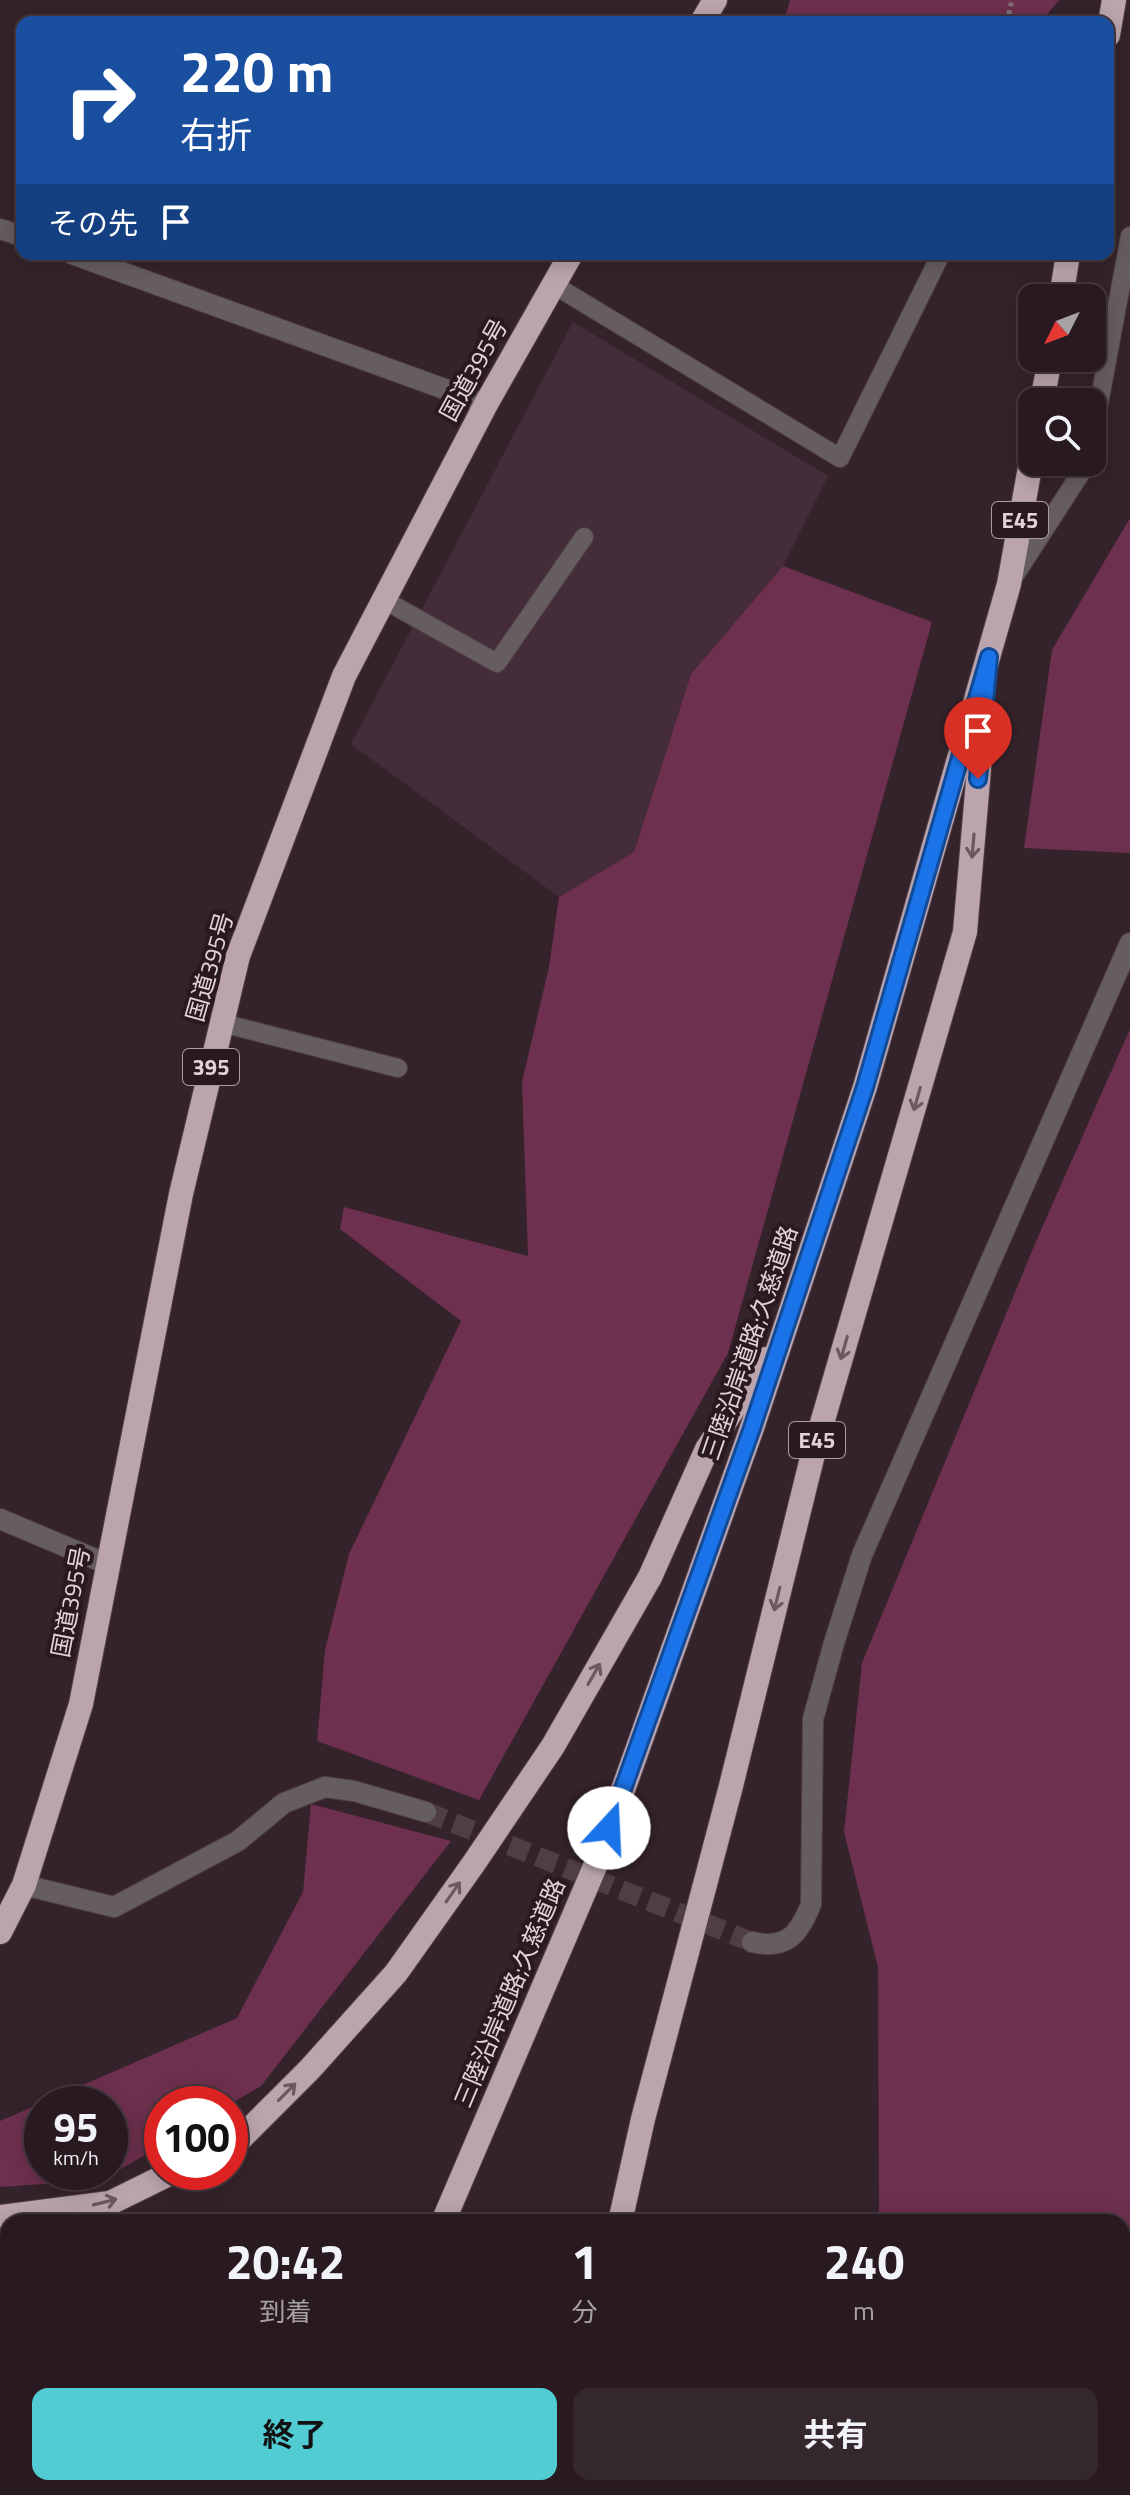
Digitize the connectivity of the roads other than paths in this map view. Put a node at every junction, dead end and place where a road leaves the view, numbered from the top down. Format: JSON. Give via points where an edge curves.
{"nodes":[{"id":1,"x":1130,"y":236,"type":"edge"},
{"id":2,"x":89,"y":260,"type":"edge"},
{"id":3,"x":568,"y":260,"type":"edge"},
{"id":4,"x":938,"y":260,"type":"edge"},
{"id":5,"x":1067,"y":260,"type":"edge"},
{"id":6,"x":1063,"y":284,"type":"edge"},
{"id":7,"x":554,"y":285,"type":"junction"},
{"id":8,"x":1102,"y":388,"type":"edge"},
{"id":9,"x":486,"y":404,"type":"junction"},
{"id":10,"x":1028,"y":476,"type":"edge"},
{"id":11,"x":1079,"y":476,"type":"edge"},
{"id":12,"x":584,"y":537,"type":"dead end"},
{"id":13,"x":1009,"y":584,"type":"junction"},
{"id":14,"x":384,"y":600,"type":"junction"},
{"id":15,"x":989,"y":657,"type":"junction"},
{"id":16,"x":1130,"y":943,"type":"edge"},
{"id":17,"x":222,"y":1023,"type":"junction"},
{"id":18,"x":398,"y":1068,"type":"dead end"},
{"id":19,"x":785,"y":1330,"type":"junction"},
{"id":20,"x":0,"y":1519,"type":"edge"},
{"id":21,"x":107,"y":1564,"type":"junction"},
{"id":22,"x":426,"y":1812,"type":"tunnel mouth"},
{"id":23,"x":24,"y":1885,"type":"junction"},
{"id":24,"x":0,"y":1932,"type":"edge"},
{"id":25,"x":752,"y":1942,"type":"tunnel mouth"},
{"id":26,"x":248,"y":2131,"type":"edge"},
{"id":27,"x":144,"y":2186,"type":"edge"},
{"id":28,"x":24,"y":2214,"type":"edge"},
{"id":29,"x":446,"y":2214,"type":"edge"},
{"id":30,"x":622,"y":2214,"type":"edge"}],
"edges":[{"from":1,"to":8,"type":"lane"},
{"from":2,"to":9,"type":"street"},
{"from":3,"to":7,"type":"highway","name":"国道395号","number":"395"},
{"from":4,"to":7,"type":"lane","via":[[840,458]]},
{"from":5,"to":6,"type":"highway"},
{"from":7,"to":9,"type":"highway","name":"国道395号","number":"395"},
{"from":9,"to":14,"type":"highway","name":"国道395号","number":"395"},
{"from":10,"to":13,"type":"highway","name":"三陸沿岸道路;久慈道路","number":"E45"},
{"from":11,"to":13,"type":"lane"},
{"from":12,"to":14,"type":"lane","via":[[497,663]]},
{"from":13,"to":15,"type":"highway","name":"三陸沿岸道路;久慈道路","number":"E45"},
{"from":14,"to":17,"type":"highway","name":"国道395号","number":"395","via":[[344,676],[238,956]]},
{"from":15,"to":19,"type":"highway","name":"三陸沿岸道路;久慈道路","number":"E45","via":[[865,1087]]},
{"from":15,"to":30,"type":"highway","number":"E45","one_way":true,"via":[[965,932],[813,1454]]},
{"from":16,"to":25,"type":"street","via":[[857,1570],[813,1719],[811,1904],[803,1927],[769,1946]]},
{"from":17,"to":18,"type":"lane"},
{"from":17,"to":21,"type":"highway","name":"国道395号","number":"395","via":[[181,1194]]},
{"from":26,"to":19,"type":"highway","number":"E45","one_way":true,"via":[[396,1973],[474,1863],[560,1733],[650,1577],[707,1449]]},
{"from":19,"to":29,"type":"highway","name":"三陸沿岸道路;久慈道路","number":"E45","via":[[599,1857]]},
{"from":20,"to":21,"type":"street"},
{"from":21,"to":23,"type":"highway","name":"国道395号","number":"395","via":[[81,1704]]},
{"from":22,"to":23,"type":"street","via":[[325,1787],[284,1803],[238,1841],[114,1907]]},
{"from":23,"to":24,"type":"highway","name":"国道395号","number":"395"},
{"from":28,"to":27,"type":"highway","one_way":true,"via":[[110,2203]]}]}
